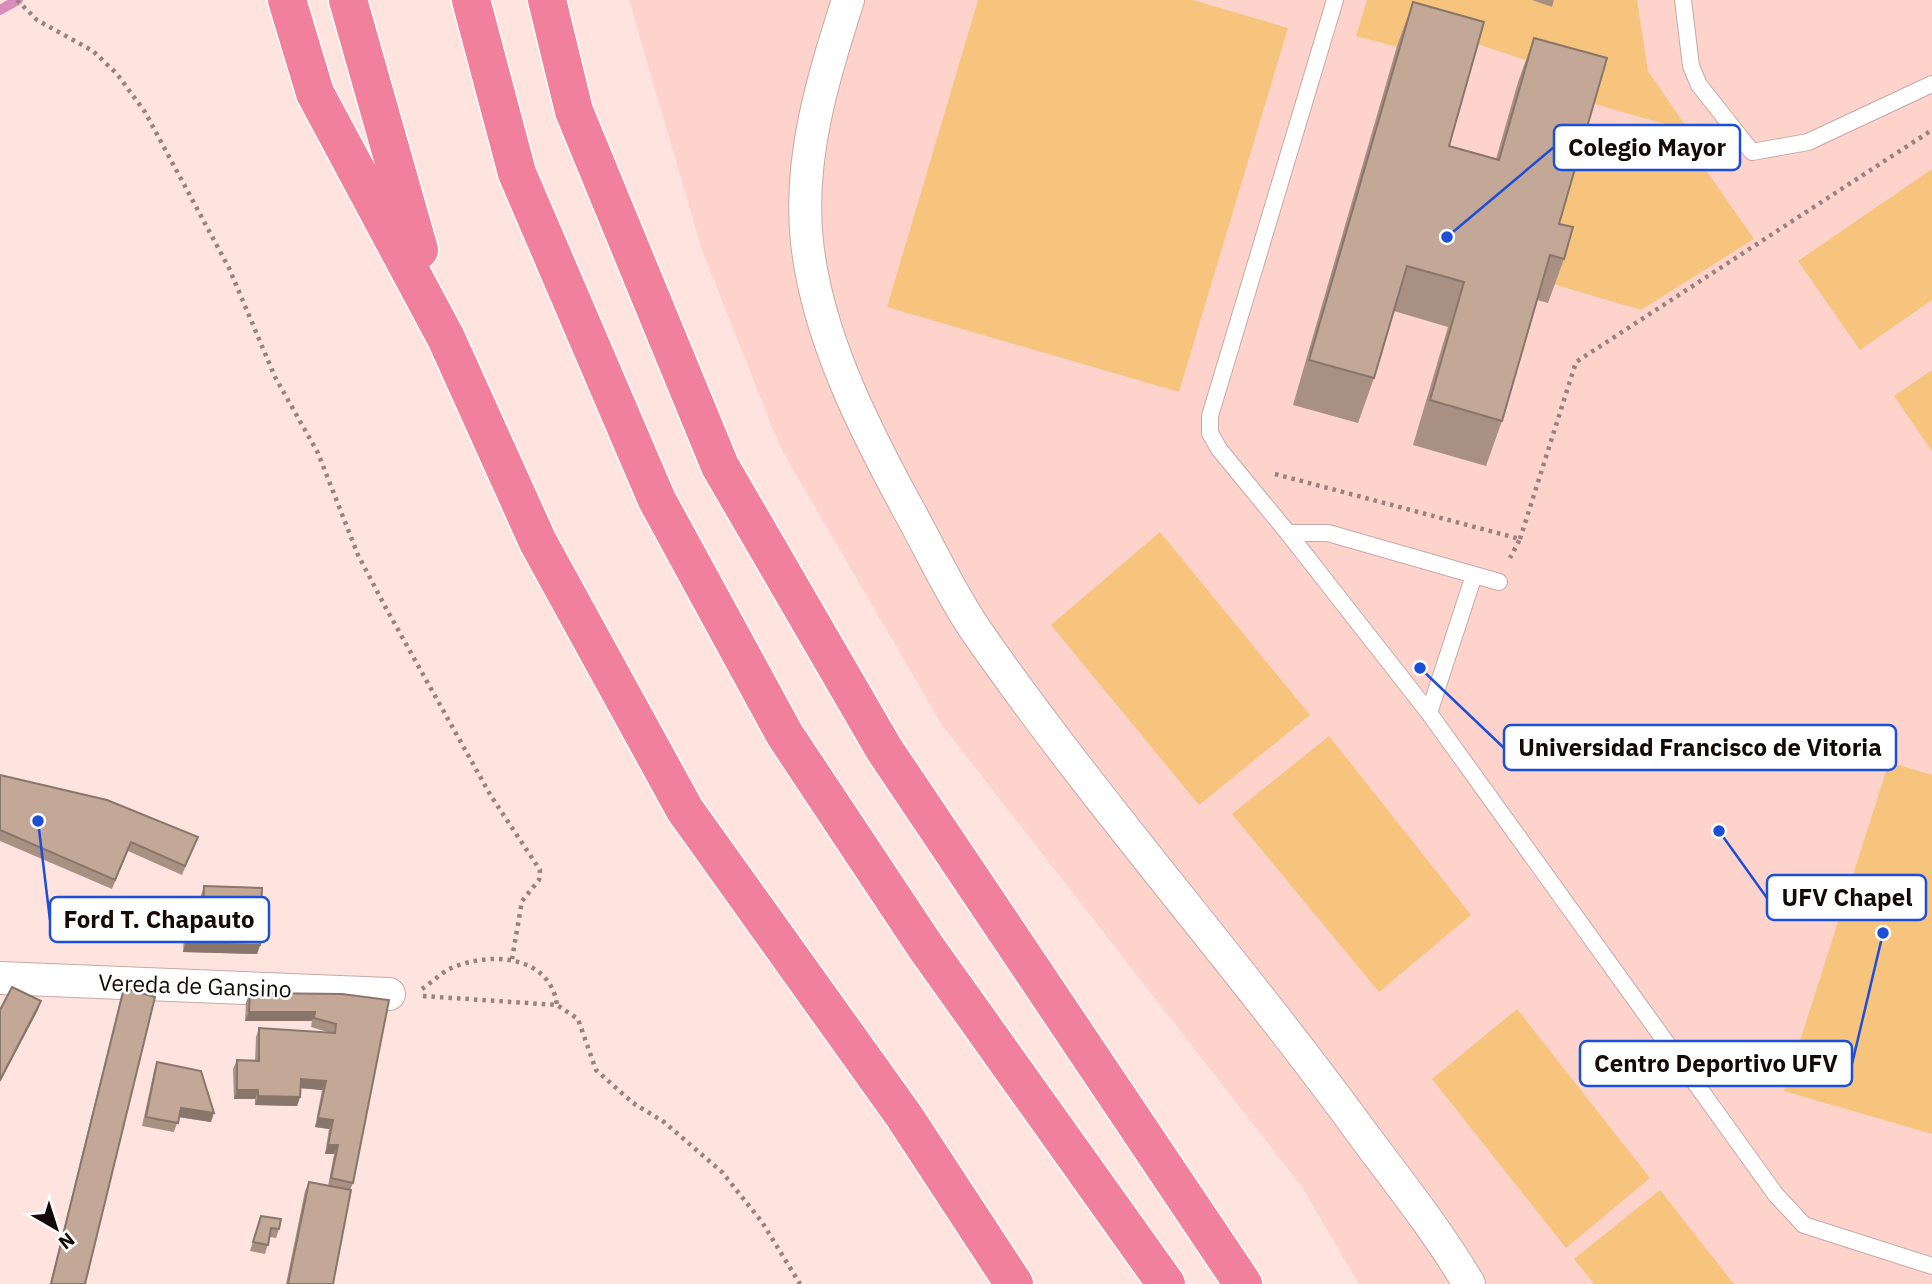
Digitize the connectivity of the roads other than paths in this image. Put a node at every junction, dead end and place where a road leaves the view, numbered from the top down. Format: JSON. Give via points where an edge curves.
{"nodes":[{"id":1,"x":287,"y":0,"type":"edge"},
{"id":2,"x":348,"y":0,"type":"edge"},
{"id":3,"x":471,"y":0,"type":"edge"},
{"id":4,"x":547,"y":0,"type":"edge"},
{"id":5,"x":848,"y":0,"type":"edge"},
{"id":6,"x":1335,"y":0,"type":"edge"},
{"id":7,"x":1683,"y":0,"type":"edge"},
{"id":8,"x":1932,"y":84,"type":"edge"},
{"id":9,"x":446,"y":338,"type":"junction"},
{"id":10,"x":1288,"y":533,"type":"junction"},
{"id":11,"x":1474,"y":575,"type":"junction"},
{"id":12,"x":1499,"y":582,"type":"road end"},
{"id":13,"x":1429,"y":713,"type":"junction"},
{"id":14,"x":0,"y":978,"type":"edge"},
{"id":15,"x":389,"y":994,"type":"dead end"},
{"id":16,"x":1932,"y":1266,"type":"edge"},
{"id":17,"x":1014,"y":1284,"type":"edge"},
{"id":18,"x":1166,"y":1284,"type":"edge"},
{"id":19,"x":1243,"y":1284,"type":"edge"},
{"id":20,"x":1469,"y":1284,"type":"edge"}],
"edges":[{"from":1,"to":9,"type":"highway","via":[[316,93]]},
{"from":2,"to":9,"type":"highway"},
{"from":3,"to":18,"type":"highway","via":[[517,173],[663,511],[785,735],[925,946]]},
{"from":4,"to":19,"type":"highway","via":[[574,111],[720,466],[884,749]]},
{"from":5,"to":20,"type":"street","via":[[813,118],[804,195],[818,303],[856,405],[974,629],[1303,1051]]},
{"from":6,"to":10,"type":"lane","via":[[1210,416],[1210,433],[1219,449]]},
{"from":7,"to":8,"type":"lane","via":[[1690,66],[1699,85],[1752,152],[1808,142]]},
{"from":9,"to":17,"type":"highway","via":[[538,542],[685,810],[904,1116]]},
{"from":10,"to":11,"type":"lane","via":[[1328,533]]},
{"from":10,"to":13,"type":"lane"},
{"from":11,"to":12,"type":"lane"},
{"from":11,"to":13,"type":"lane"},
{"from":13,"to":16,"type":"lane","via":[[1776,1195],[1804,1225]]},
{"from":14,"to":15,"type":"street","name":"Vereda de Gansino"}]}
